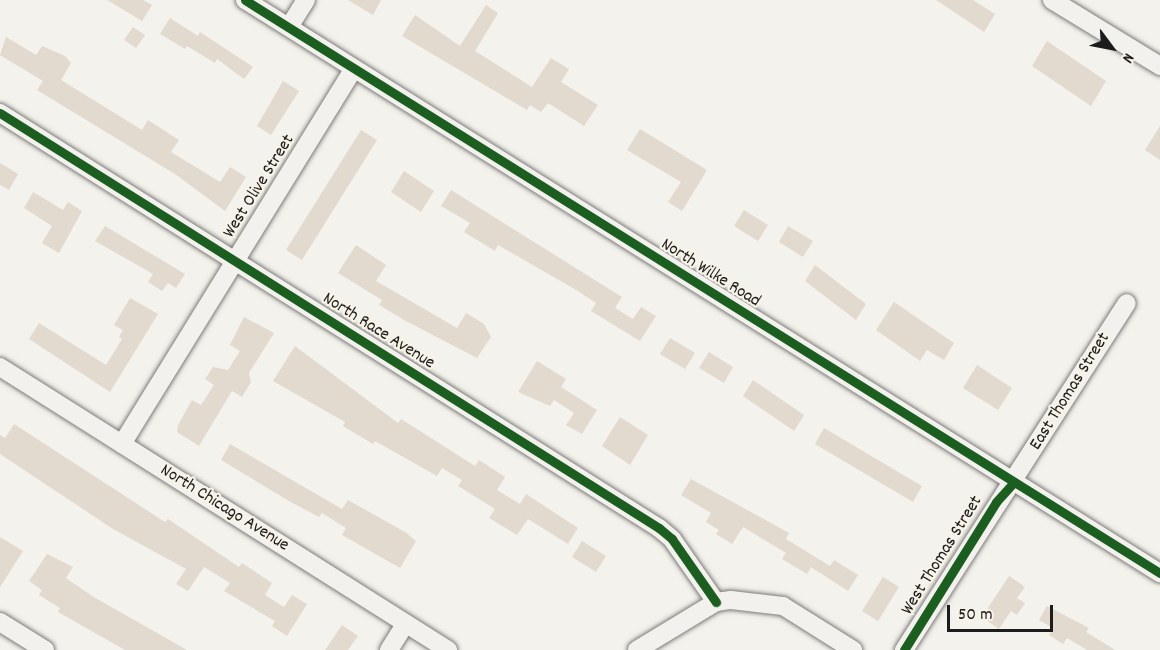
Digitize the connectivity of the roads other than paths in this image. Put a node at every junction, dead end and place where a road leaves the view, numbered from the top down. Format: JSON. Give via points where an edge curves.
{"nodes":[{"id":1,"x":245,"y":0,"type":"edge"},
{"id":2,"x":306,"y":0,"type":"edge"},
{"id":3,"x":1052,"y":0,"type":"edge"},
{"id":4,"x":289,"y":27,"type":"junction"},
{"id":5,"x":1160,"y":66,"type":"edge"},
{"id":6,"x":352,"y":70,"type":"junction"},
{"id":7,"x":0,"y":113,"type":"edge"},
{"id":8,"x":233,"y":260,"type":"junction"},
{"id":9,"x":1127,"y":303,"type":"dead end"},
{"id":10,"x":0,"y":367,"type":"edge"},
{"id":11,"x":122,"y":444,"type":"junction"},
{"id":12,"x":1014,"y":482,"type":"junction"},
{"id":13,"x":1160,"y":573,"type":"edge"},
{"id":14,"x":716,"y":602,"type":"junction"},
{"id":15,"x":0,"y":622,"type":"edge"},
{"id":16,"x":405,"y":624,"type":"junction"},
{"id":17,"x":45,"y":650,"type":"edge"},
{"id":18,"x":389,"y":650,"type":"edge"},
{"id":19,"x":448,"y":650,"type":"edge"},
{"id":20,"x":637,"y":650,"type":"edge"},
{"id":21,"x":853,"y":650,"type":"edge"},
{"id":22,"x":904,"y":650,"type":"edge"}],
"edges":[{"from":1,"to":4,"type":"street","name":"North Wilke Road"},
{"from":2,"to":4,"type":"street"},
{"from":3,"to":5,"type":"street"},
{"from":4,"to":6,"type":"street","name":"North Wilke Road"},
{"from":6,"to":8,"type":"street","name":"West Olive Street"},
{"from":6,"to":12,"type":"street","name":"North Wilke Road"},
{"from":7,"to":8,"type":"street","name":"North Race Avenue"},
{"from":8,"to":11,"type":"street","name":"West Olive Street"},
{"from":8,"to":14,"type":"street","name":"North Race Avenue","via":[[659,528],[672,539]]},
{"from":9,"to":12,"type":"street","name":"East Thomas Street"},
{"from":10,"to":11,"type":"street","name":"North Chicago Avenue"},
{"from":11,"to":16,"type":"street","name":"North Chicago Avenue"},
{"from":12,"to":13,"type":"street","name":"North Wilke Road"},
{"from":12,"to":22,"type":"street","name":"West Thomas Street","via":[[996,502]]},
{"from":14,"to":20,"type":"street"},
{"from":14,"to":21,"type":"street","via":[[764,601],[783,606]]},
{"from":15,"to":17,"type":"street"},
{"from":16,"to":18,"type":"street"},
{"from":16,"to":19,"type":"street","name":"North Chicago Avenue"}]}
